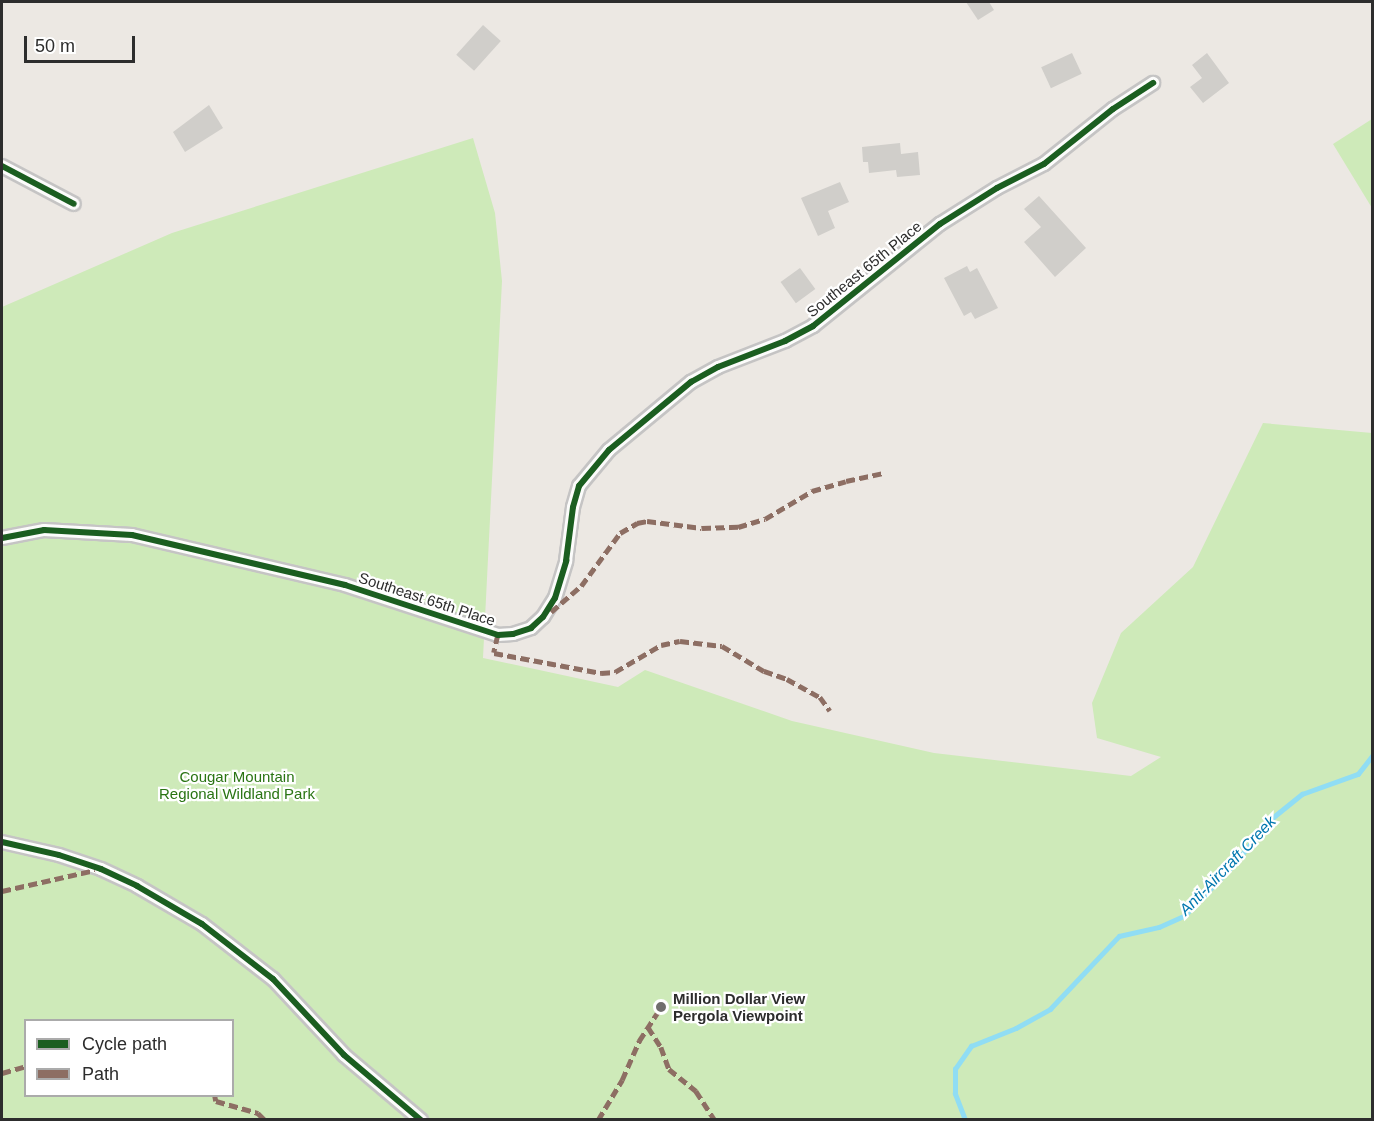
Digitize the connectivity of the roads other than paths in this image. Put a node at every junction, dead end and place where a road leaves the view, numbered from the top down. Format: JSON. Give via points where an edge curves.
{"nodes":[{"id":1,"x":1153,"y":83,"type":"dead end"},
{"id":2,"x":2,"y":166,"type":"edge"},
{"id":3,"x":74,"y":204,"type":"dead end"},
{"id":4,"x":2,"y":537,"type":"edge"},
{"id":5,"x":2,"y":842,"type":"edge"},
{"id":6,"x":422,"y":1119,"type":"edge"}],
"edges":[{"from":1,"to":4,"type":"street","name":"Southeast 65th Place","via":[[1044,164],[940,224],[813,326],[692,382],[609,450],[579,486],[566,561],[555,598],[531,628],[498,635],[345,585],[132,535],[44,530]]},
{"from":2,"to":3,"type":"street"},
{"from":5,"to":6,"type":"street","via":[[101,869],[202,924],[273,978],[344,1055]]}]}
